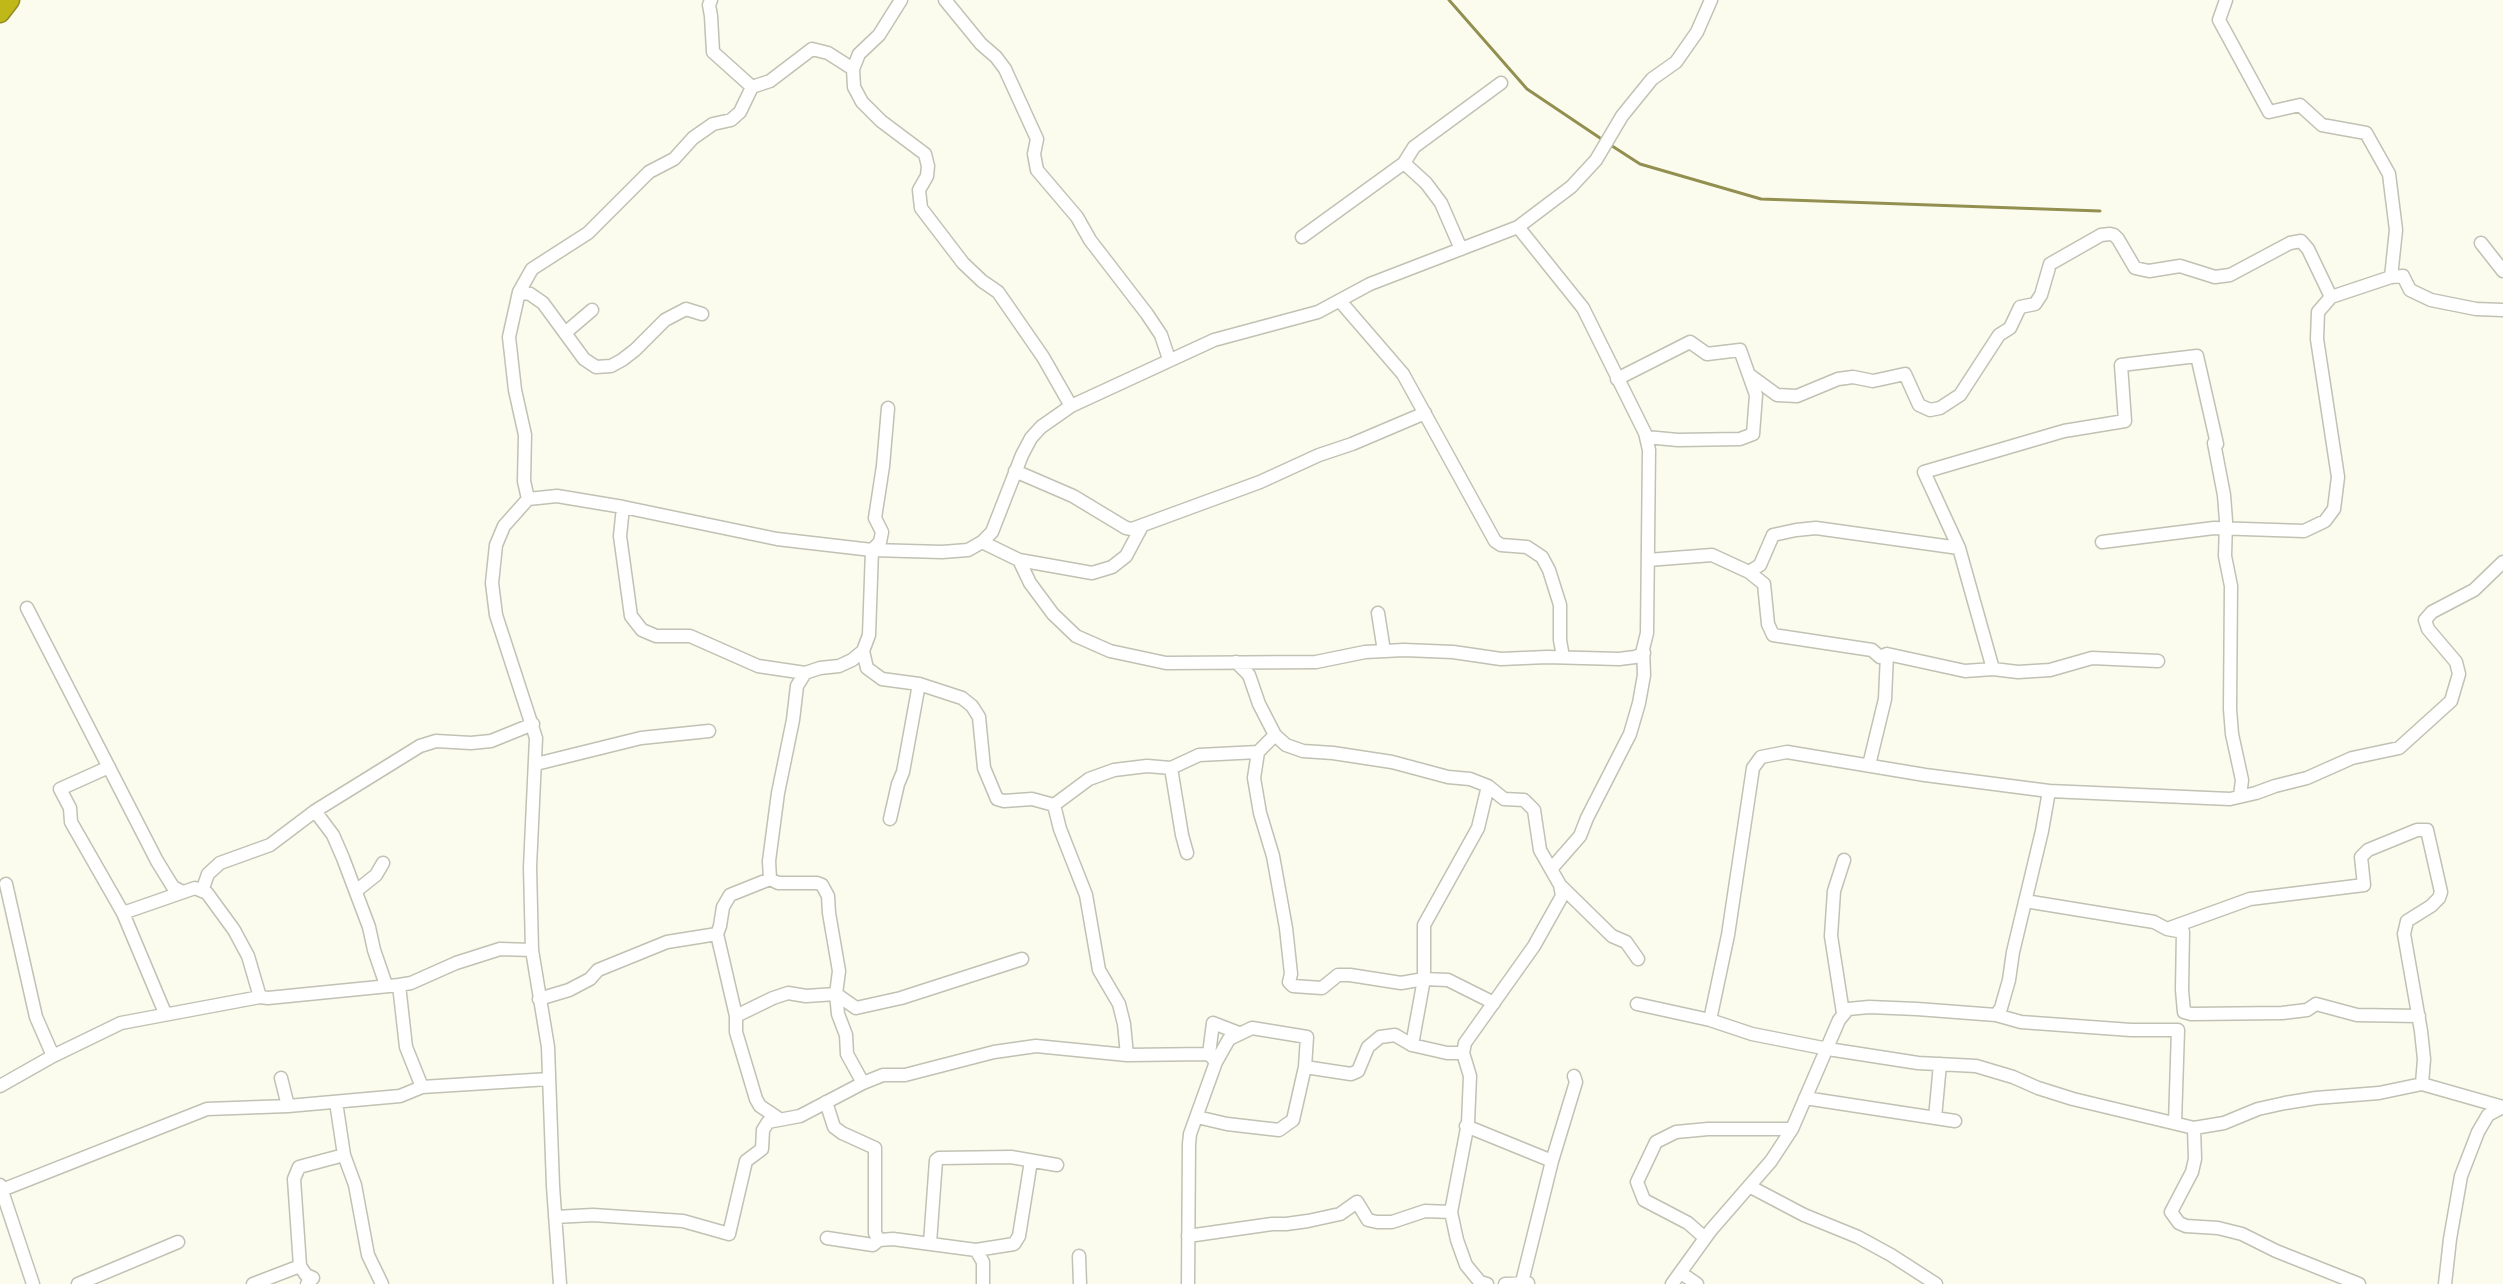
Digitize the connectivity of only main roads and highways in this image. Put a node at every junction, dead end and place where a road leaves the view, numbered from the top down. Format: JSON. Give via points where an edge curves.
{"nodes":[{"id":1,"x":10,"y":0,"type":"edge"},
{"id":2,"x":0,"y":13,"type":"edge"}],
"edges":[{"from":1,"to":2,"type":"highway"}]}
